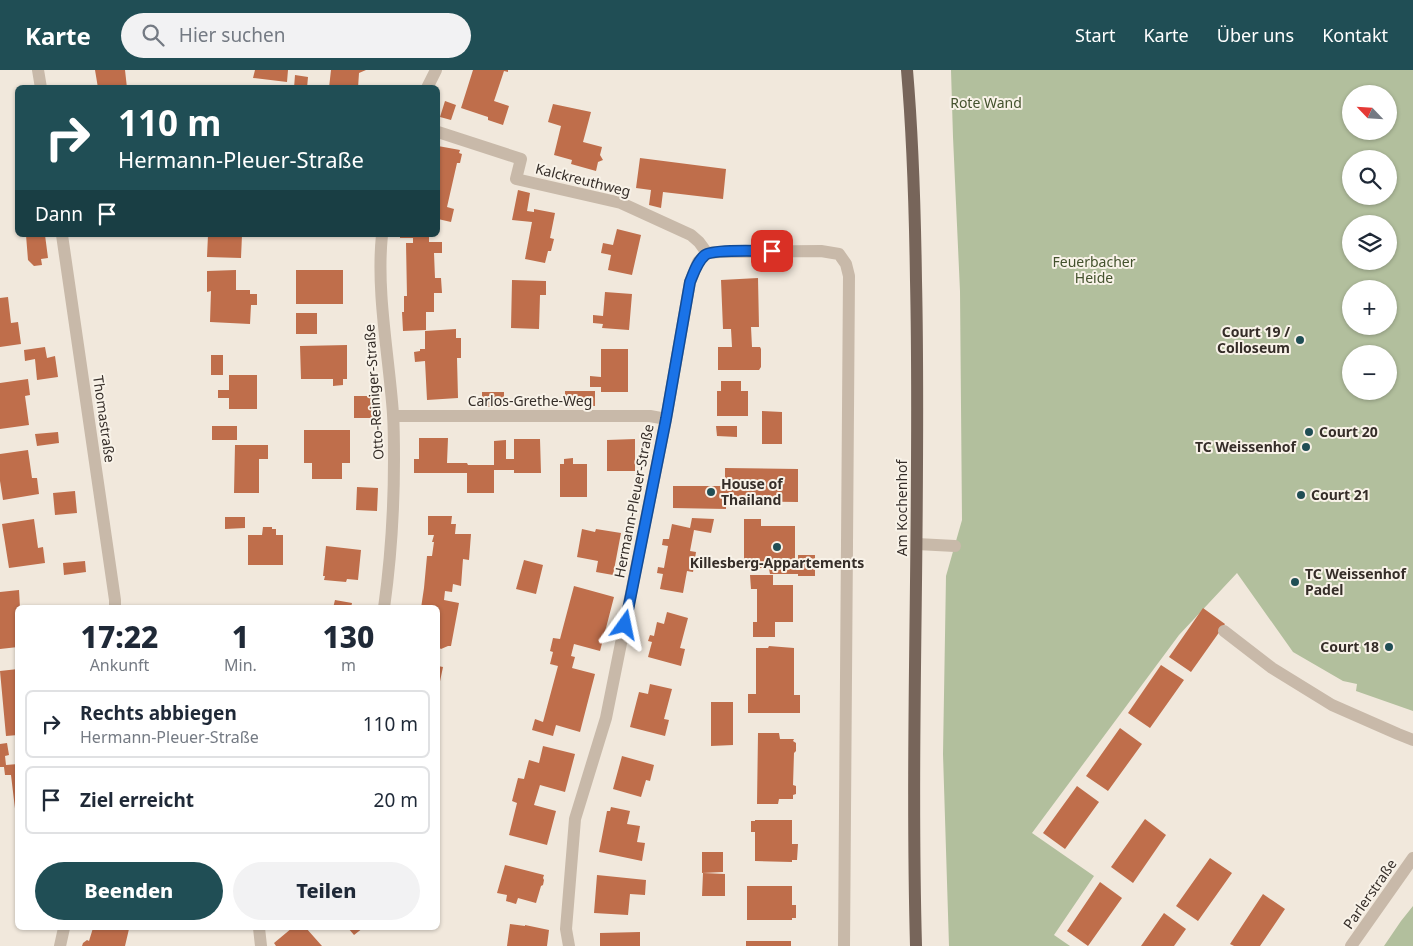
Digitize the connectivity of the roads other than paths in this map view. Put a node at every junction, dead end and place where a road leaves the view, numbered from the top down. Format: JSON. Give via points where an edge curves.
{"nodes":[{"id":1,"x":38,"y":70,"type":"edge"},
{"id":2,"x":436,"y":70,"type":"edge"},
{"id":3,"x":907,"y":70,"type":"edge"},
{"id":4,"x":40,"y":85,"type":"edge"},
{"id":5,"x":428,"y":85,"type":"edge"},
{"id":6,"x":440,"y":133,"type":"edge"},
{"id":7,"x":62,"y":237,"type":"edge"},
{"id":8,"x":382,"y":237,"type":"edge"},
{"id":9,"x":707,"y":253,"type":"junction"},
{"id":10,"x":393,"y":416,"type":"junction"},
{"id":11,"x":666,"y":419,"type":"junction"},
{"id":12,"x":917,"y":544,"type":"junction"},
{"id":13,"x":955,"y":546,"type":"dead end"},
{"id":14,"x":115,"y":605,"type":"edge"},
{"id":15,"x":384,"y":605,"type":"edge"},
{"id":16,"x":1224,"y":632,"type":"dead end"},
{"id":17,"x":1413,"y":740,"type":"edge"},
{"id":18,"x":1413,"y":858,"type":"edge"},
{"id":19,"x":64,"y":930,"type":"edge"},
{"id":20,"x":260,"y":930,"type":"edge"},
{"id":21,"x":60,"y":946,"type":"edge"},
{"id":22,"x":261,"y":946,"type":"edge"},
{"id":23,"x":569,"y":946,"type":"edge"},
{"id":24,"x":844,"y":946,"type":"edge"},
{"id":25,"x":916,"y":946,"type":"edge"},
{"id":26,"x":1352,"y":946,"type":"edge"}],
"edges":[{"from":1,"to":4,"type":"street"},
{"from":2,"to":5,"type":"street"},
{"from":3,"to":12,"type":"main road","name":"Am Kochenhof","via":[[915,219]]},
{"from":6,"to":9,"type":"street","name":"Kalckreuthweg","via":[[521,159],[516,179],[621,203],[691,235]]},
{"from":7,"to":14,"type":"street","name":"Thomastraße"},
{"from":8,"to":10,"type":"street","name":"Otto-Reiniger-Straße","via":[[382,290]]},
{"from":9,"to":11,"type":"street","name":"Hermann-Pleuer-Straße","via":[[698,262],[690,282]]},
{"from":9,"to":24,"type":"street","via":[[821,251],[838,254],[846,264],[849,276]]},
{"from":10,"to":11,"type":"street","name":"Carlos-Grethe-Weg","via":[[650,416]]},
{"from":10,"to":15,"type":"street","name":"Otto-Reiniger-Straße","via":[[393,501]]},
{"from":11,"to":23,"type":"street","name":"Hermann-Pleuer-Straße","via":[[606,718],[575,819],[566,929]]},
{"from":12,"to":13,"type":"street"},
{"from":12,"to":25,"type":"main road","name":"Am Kochenhof"},
{"from":16,"to":17,"type":"street","via":[[1272,668],[1332,705]]},
{"from":18,"to":26,"type":"street","name":"Parlerstraße"},
{"from":19,"to":21,"type":"street"},
{"from":20,"to":22,"type":"street"}]}
